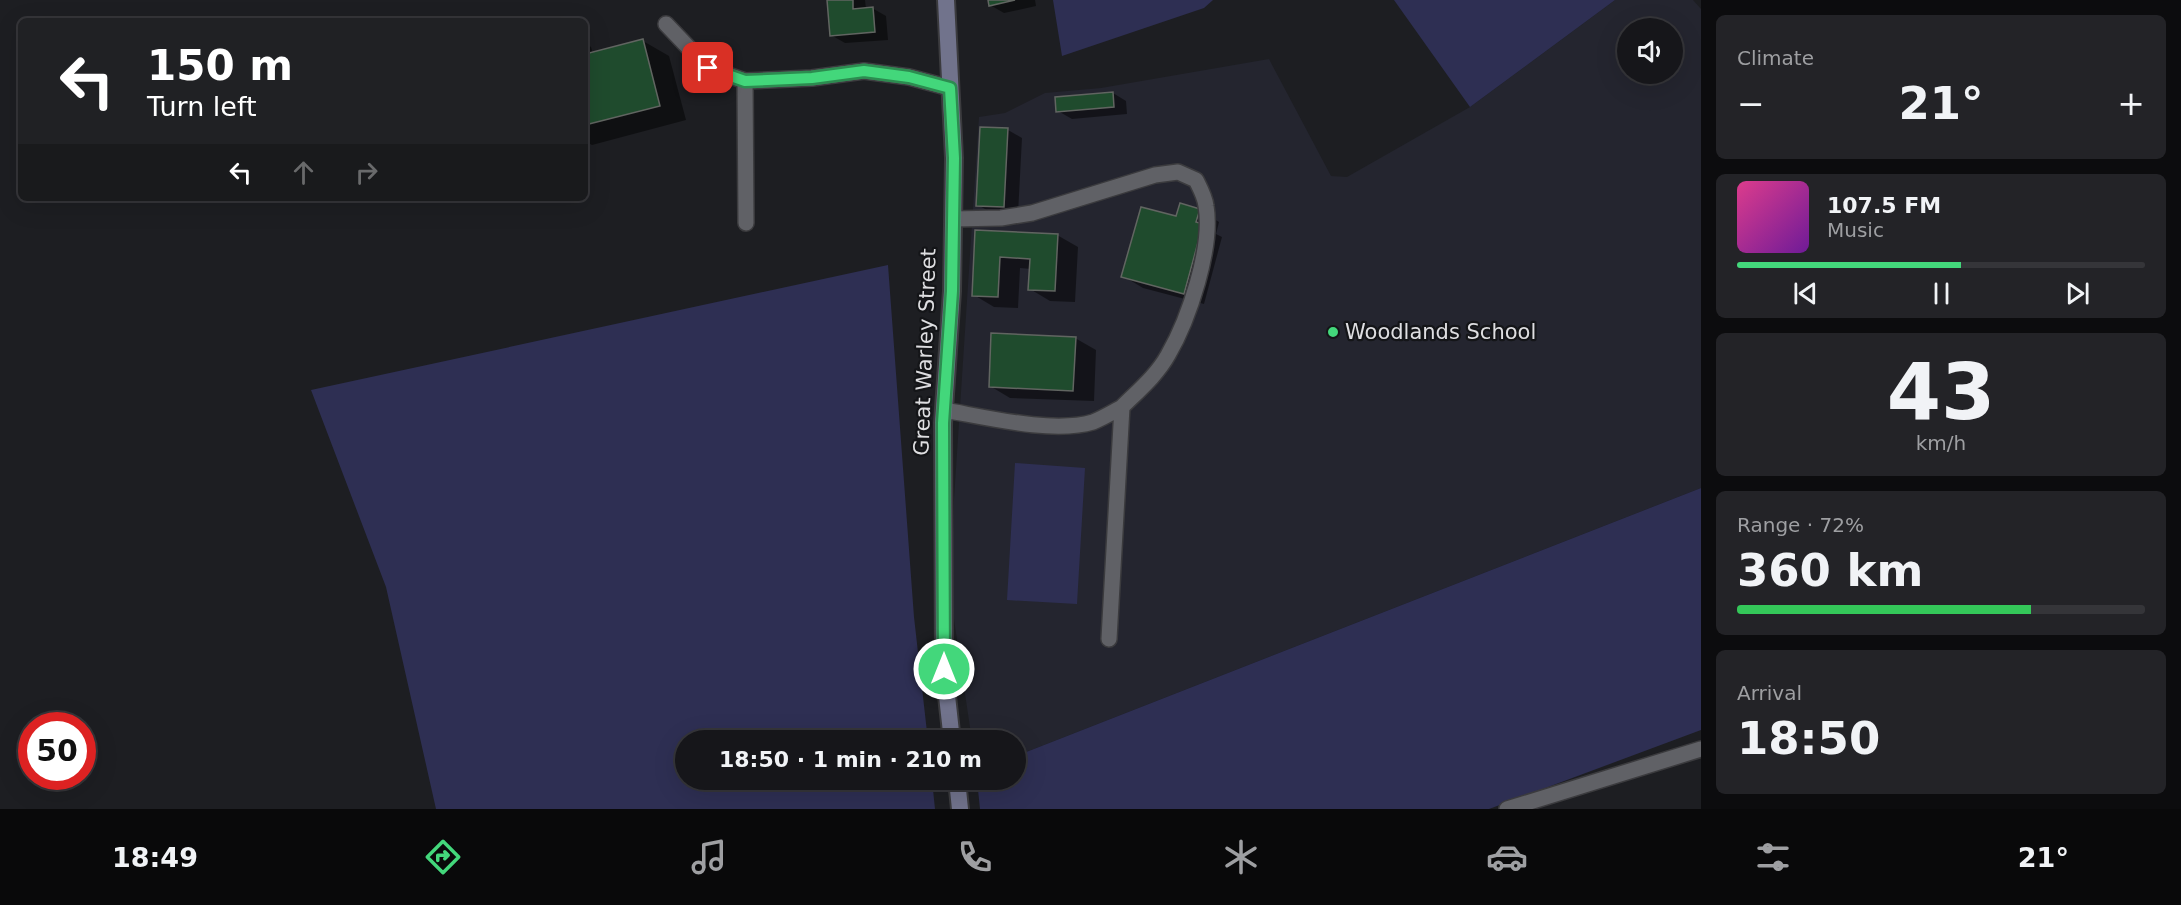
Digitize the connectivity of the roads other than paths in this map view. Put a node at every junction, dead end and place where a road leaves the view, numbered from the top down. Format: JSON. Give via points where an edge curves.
{"nodes":[{"id":1,"x":946,"y":0,"type":"edge"},
{"id":2,"x":666,"y":24,"type":"dead end"},
{"id":3,"x":745,"y":81,"type":"junction"},
{"id":4,"x":950,"y":88,"type":"junction"},
{"id":5,"x":953,"y":219,"type":"junction"},
{"id":6,"x":746,"y":223,"type":"dead end"},
{"id":7,"x":1122,"y":407,"type":"junction"},
{"id":8,"x":944,"y":410,"type":"junction"},
{"id":9,"x":1108,"y":639,"type":"dead end"},
{"id":10,"x":951,"y":730,"type":"edge"},
{"id":11,"x":1701,"y":749,"type":"edge"},
{"id":12,"x":958,"y":790,"type":"edge"},
{"id":13,"x":960,"y":809,"type":"edge"},
{"id":14,"x":1507,"y":809,"type":"edge"}],
"edges":[{"from":1,"to":4,"type":"main road","name":"Great Warley Street"},
{"from":2,"to":3,"type":"lane","via":[[708,68]]},
{"from":3,"to":4,"type":"lane","via":[[864,71]]},
{"from":3,"to":6,"type":"lane"},
{"from":4,"to":5,"type":"main road","name":"Great Warley Street"},
{"from":5,"to":7,"type":"lane","via":[[1032,213],[1155,175],[1178,172],[1196,180],[1206,205],[1207,244],[1193,297],[1168,356]]},
{"from":5,"to":8,"type":"main road","name":"Great Warley Street"},
{"from":7,"to":8,"type":"lane","via":[[1093,422],[1063,426]]},
{"from":7,"to":9,"type":"lane"},
{"from":8,"to":10,"type":"main road","name":"Great Warley Street","via":[[944,669]]},
{"from":11,"to":14,"type":"lane"},
{"from":12,"to":13,"type":"main road"}]}
